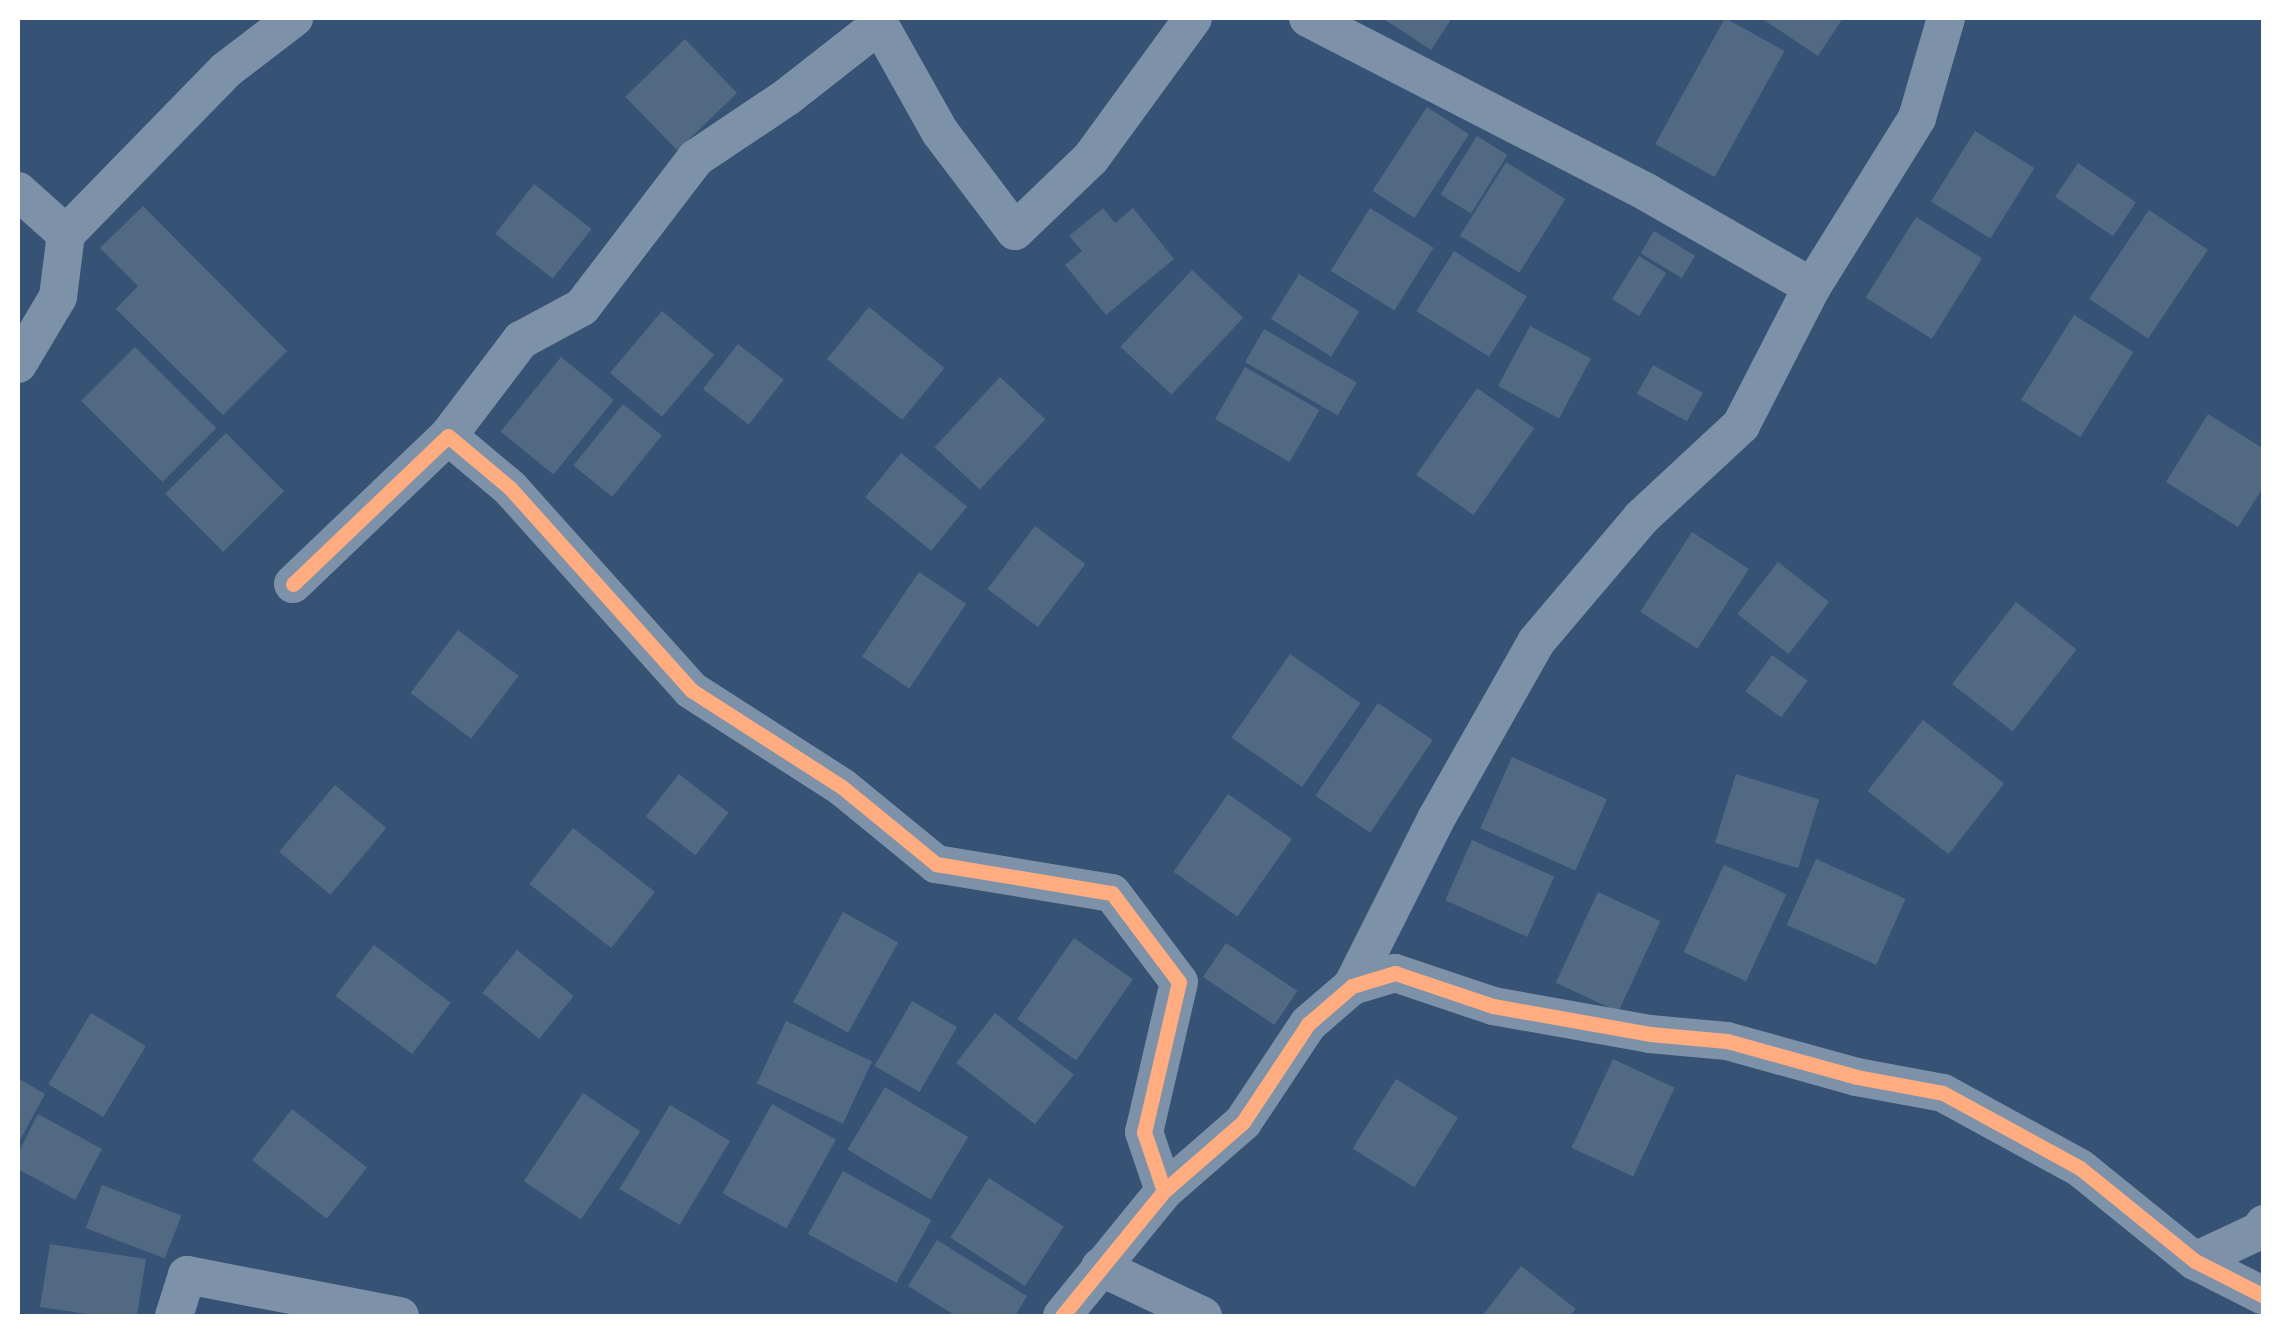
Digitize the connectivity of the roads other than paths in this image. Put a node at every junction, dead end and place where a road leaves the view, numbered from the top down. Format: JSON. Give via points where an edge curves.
{"nodes":[{"id":1,"x":294,"y":18,"type":"edge"},
{"id":2,"x":1192,"y":18,"type":"edge"},
{"id":3,"x":1308,"y":18,"type":"edge"},
{"id":4,"x":1946,"y":18,"type":"edge"},
{"id":5,"x":878,"y":21,"type":"edge"},
{"id":6,"x":18,"y":190,"type":"edge"},
{"id":7,"x":66,"y":234,"type":"junction"},
{"id":8,"x":1812,"y":287,"type":"junction"},
{"id":9,"x":18,"y":364,"type":"edge"},
{"id":10,"x":448,"y":436,"type":"junction"},
{"id":11,"x":293,"y":584,"type":"dead end"},
{"id":12,"x":1352,"y":986,"type":"junction"},
{"id":13,"x":1164,"y":1191,"type":"junction"},
{"id":14,"x":2264,"y":1224,"type":"edge"},
{"id":15,"x":2195,"y":1261,"type":"junction"},
{"id":16,"x":1100,"y":1267,"type":"junction"},
{"id":17,"x":2264,"y":1296,"type":"edge"},
{"id":18,"x":174,"y":1316,"type":"edge"},
{"id":19,"x":400,"y":1316,"type":"edge"},
{"id":20,"x":1062,"y":1316,"type":"edge"},
{"id":21,"x":1203,"y":1316,"type":"edge"}],
"edges":[{"from":1,"to":7,"type":"street","via":[[226,70]]},
{"from":2,"to":5,"type":"street","via":[[1091,158],[1015,231],[940,132]]},
{"from":3,"to":8,"type":"street","via":[[1648,193]]},
{"from":4,"to":8,"type":"street","via":[[1917,118]]},
{"from":5,"to":10,"type":"street","via":[[786,98],[696,158],[582,307],[521,340]]},
{"from":6,"to":7,"type":"street"},
{"from":7,"to":9,"type":"street","via":[[58,297]]},
{"from":8,"to":12,"type":"street","via":[[1742,426],[1641,518],[1536,642]]},
{"from":10,"to":11,"type":"street"},
{"from":10,"to":13,"type":"street","via":[[510,488],[691,690],[842,787],[936,864],[1112,893],[1180,982],[1144,1132]]},
{"from":12,"to":13,"type":"street","via":[[1308,1024],[1243,1122]]},
{"from":12,"to":15,"type":"street","via":[[1395,974],[1493,1006],[1727,1041],[1943,1093],[2080,1168]]},
{"from":13,"to":16,"type":"street"},
{"from":14,"to":15,"type":"street"},
{"from":15,"to":17,"type":"street"},
{"from":16,"to":20,"type":"street"},
{"from":16,"to":21,"type":"street"},
{"from":18,"to":19,"type":"street","via":[[187,1275]]}]}
